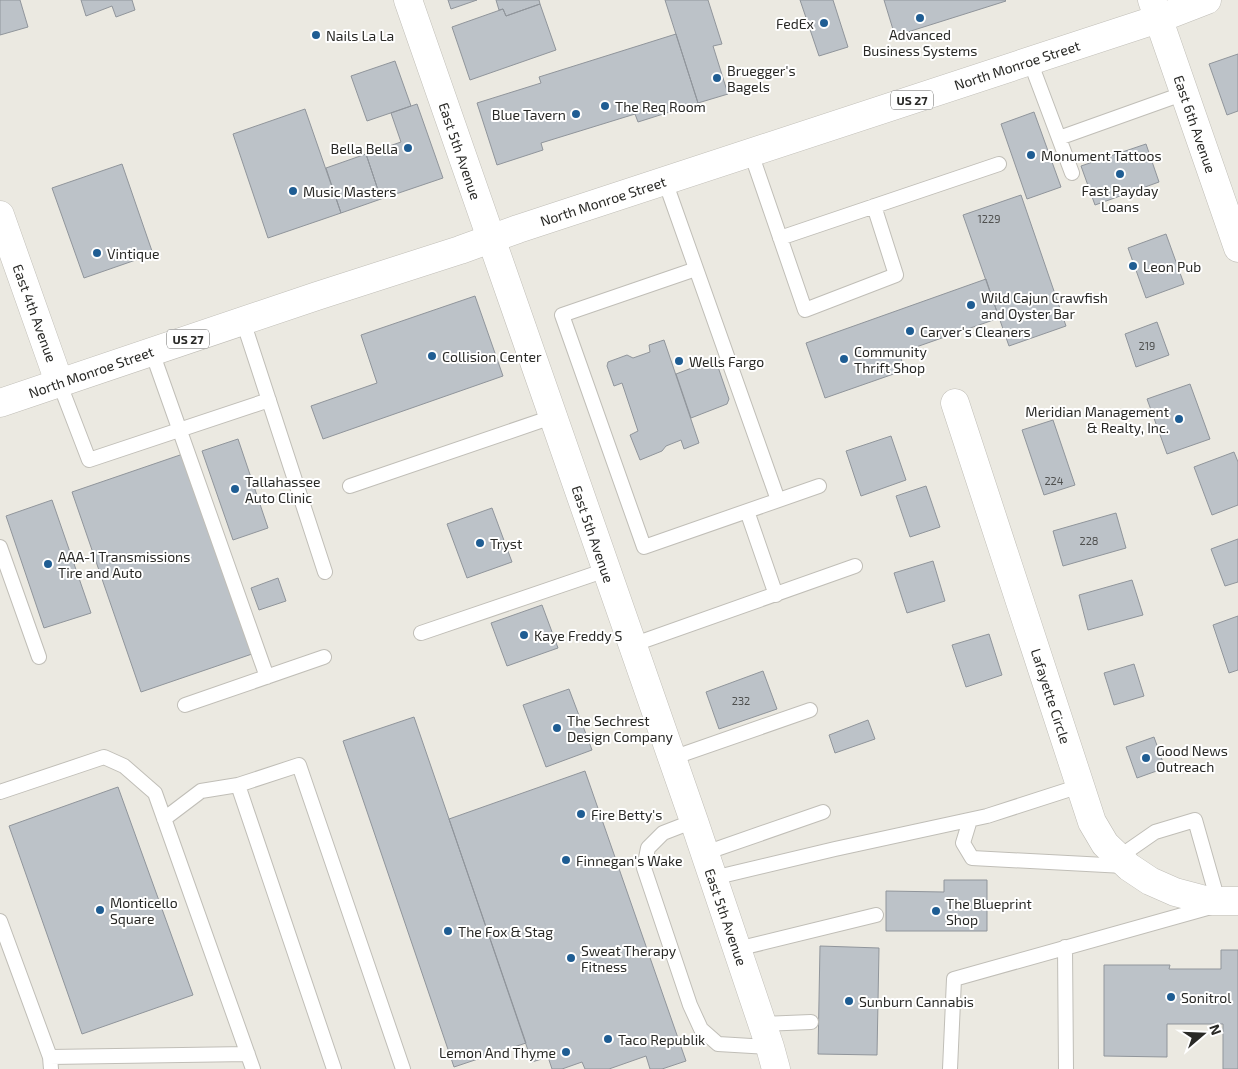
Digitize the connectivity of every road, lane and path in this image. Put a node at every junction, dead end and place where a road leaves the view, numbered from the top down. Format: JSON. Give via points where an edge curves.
{"nodes":[{"id":1,"x":408,"y":0,"type":"edge"},
{"id":2,"x":1207,"y":0,"type":"edge"},
{"id":3,"x":1155,"y":9,"type":"edge"},
{"id":4,"x":1030,"y":61,"type":"junction"},
{"id":5,"x":1185,"y":93,"type":"junction"},
{"id":6,"x":1059,"y":138,"type":"junction"},
{"id":7,"x":751,"y":153,"type":"junction"},
{"id":8,"x":999,"y":164,"type":"dead end"},
{"id":9,"x":1072,"y":173,"type":"dead end"},
{"id":10,"x":665,"y":181,"type":"junction"},
{"id":11,"x":874,"y":206,"type":"junction"},
{"id":12,"x":0,"y":215,"type":"edge"},
{"id":13,"x":780,"y":238,"type":"junction"},
{"id":14,"x":491,"y":239,"type":"junction"},
{"id":15,"x":1237,"y":240,"type":"edge"},
{"id":16,"x":696,"y":269,"type":"junction"},
{"id":17,"x":243,"y":321,"type":"junction"},
{"id":18,"x":152,"y":352,"type":"junction"},
{"id":19,"x":60,"y":382,"type":"junction"},
{"id":20,"x":269,"y":400,"type":"junction"},
{"id":21,"x":955,"y":402,"type":"dead end"},
{"id":22,"x":0,"y":403,"type":"edge"},
{"id":23,"x":552,"y":417,"type":"junction"},
{"id":24,"x":180,"y":430,"type":"junction"},
{"id":25,"x":350,"y":486,"type":"dead end"},
{"id":26,"x":819,"y":486,"type":"dead end"},
{"id":27,"x":778,"y":500,"type":"junction"},
{"id":28,"x":747,"y":511,"type":"junction"},
{"id":29,"x":0,"y":547,"type":"edge"},
{"id":30,"x":855,"y":566,"type":"dead end"},
{"id":31,"x":606,"y":570,"type":"junction"},
{"id":32,"x":325,"y":572,"type":"dead end"},
{"id":33,"x":776,"y":595,"type":"junction"},
{"id":34,"x":421,"y":633,"type":"dead end"},
{"id":35,"x":632,"y":645,"type":"junction"},
{"id":36,"x":40,"y":657,"type":"dead end"},
{"id":37,"x":324,"y":657,"type":"dead end"},
{"id":38,"x":267,"y":677,"type":"junction"},
{"id":39,"x":185,"y":705,"type":"dead end"},
{"id":40,"x":810,"y":710,"type":"dead end"},
{"id":41,"x":672,"y":758,"type":"junction"},
{"id":42,"x":238,"y":785,"type":"junction"},
{"id":43,"x":1080,"y":786,"type":"junction"},
{"id":44,"x":0,"y":792,"type":"edge"},
{"id":45,"x":823,"y":812,"type":"dead end"},
{"id":46,"x":164,"y":819,"type":"junction"},
{"id":47,"x":970,"y":820,"type":"junction"},
{"id":48,"x":694,"y":821,"type":"junction"},
{"id":49,"x":1124,"y":862,"type":"junction"},
{"id":50,"x":709,"y":866,"type":"junction"},
{"id":51,"x":1229,"y":901,"type":"edge"},
{"id":52,"x":876,"y":915,"type":"dead end"},
{"id":53,"x":0,"y":921,"type":"edge"},
{"id":54,"x":1065,"y":947,"type":"junction"},
{"id":55,"x":737,"y":949,"type":"junction"},
{"id":56,"x":811,"y":1022,"type":"dead end"},
{"id":57,"x":769,"y":1047,"type":"edge"},
{"id":58,"x":248,"y":1054,"type":"junction"},
{"id":59,"x":51,"y":1063,"type":"edge"},
{"id":60,"x":253,"y":1069,"type":"edge"},
{"id":61,"x":334,"y":1069,"type":"edge"},
{"id":62,"x":403,"y":1069,"type":"edge"},
{"id":63,"x":950,"y":1069,"type":"edge"},
{"id":64,"x":1066,"y":1069,"type":"edge"}],
"edges":[{"from":1,"to":14,"type":"street","name":"East 5th Avenue"},
{"from":2,"to":3,"type":"street","name":"North Monroe Street","number":"US 27"},
{"from":3,"to":4,"type":"street","name":"North Monroe Street","number":"US 27"},
{"from":3,"to":5,"type":"street","name":"East 6th Avenue"},
{"from":4,"to":6,"type":"lane"},
{"from":4,"to":7,"type":"street","name":"North Monroe Street","number":"US 27"},
{"from":5,"to":6,"type":"lane"},
{"from":5,"to":15,"type":"street","name":"East 6th Avenue"},
{"from":6,"to":9,"type":"lane"},
{"from":7,"to":10,"type":"street","name":"North Monroe Street","number":"US 27"},
{"from":7,"to":13,"type":"lane"},
{"from":8,"to":11,"type":"lane"},
{"from":10,"to":14,"type":"street","name":"North Monroe Street","number":"US 27"},
{"from":10,"to":16,"type":"lane"},
{"from":11,"to":13,"type":"lane"},
{"from":11,"to":13,"type":"lane","via":[[896,275],[805,310]]},
{"from":12,"to":19,"type":"street","name":"East 4th Avenue"},
{"from":14,"to":17,"type":"street","name":"North Monroe Street","number":"US 27"},
{"from":14,"to":23,"type":"street","name":"East 5th Avenue"},
{"from":16,"to":27,"type":"lane"},
{"from":16,"to":28,"type":"lane","via":[[562,315],[644,547]]},
{"from":17,"to":18,"type":"street","name":"North Monroe Street","number":"US 27"},
{"from":17,"to":20,"type":"lane"},
{"from":18,"to":19,"type":"street","name":"North Monroe Street","number":"US 27"},
{"from":18,"to":24,"type":"lane"},
{"from":19,"to":22,"type":"street","name":"North Monroe Street","number":"US 27"},
{"from":19,"to":24,"type":"lane","via":[[89,460]]},
{"from":20,"to":24,"type":"lane"},
{"from":20,"to":32,"type":"lane"},
{"from":21,"to":43,"type":"street","name":"Lafayette Circle"},
{"from":23,"to":25,"type":"lane"},
{"from":23,"to":31,"type":"street","name":"East 5th Avenue"},
{"from":24,"to":38,"type":"lane"},
{"from":26,"to":27,"type":"lane"},
{"from":27,"to":28,"type":"lane"},
{"from":28,"to":33,"type":"lane"},
{"from":29,"to":36,"type":"lane"},
{"from":30,"to":33,"type":"lane"},
{"from":31,"to":34,"type":"lane"},
{"from":31,"to":35,"type":"street","name":"East 5th Avenue"},
{"from":33,"to":35,"type":"lane"},
{"from":35,"to":41,"type":"street","name":"East 5th Avenue"},
{"from":37,"to":38,"type":"lane"},
{"from":38,"to":39,"type":"lane"},
{"from":40,"to":41,"type":"lane"},
{"from":41,"to":48,"type":"street","name":"East 5th Avenue"},
{"from":42,"to":46,"type":"lane","via":[[201,791]]},
{"from":42,"to":61,"type":"lane"},
{"from":42,"to":62,"type":"lane","via":[[299,765]]},
{"from":43,"to":47,"type":"lane"},
{"from":43,"to":49,"type":"street","name":"Lafayette Circle","via":[[1092,822],[1105,844]]},
{"from":44,"to":46,"type":"lane","via":[[104,757],[124,766],[155,793]]},
{"from":45,"to":50,"type":"lane"},
{"from":46,"to":58,"type":"lane"},
{"from":47,"to":49,"type":"lane","via":[[963,843],[972,858]]},
{"from":47,"to":50,"type":"lane","via":[[835,849]]},
{"from":48,"to":50,"type":"street","name":"East 5th Avenue"},
{"from":48,"to":57,"type":"lane","via":[[663,833],[648,848],[644,868],[701,1029],[718,1044]]},
{"from":49,"to":51,"type":"street","name":"Lafayette Circle","via":[[1150,881],[1175,892],[1209,901]]},
{"from":49,"to":51,"type":"lane","via":[[1155,832],[1195,820]]},
{"from":50,"to":55,"type":"street","name":"East 5th Avenue"},
{"from":51,"to":54,"type":"lane"},
{"from":52,"to":55,"type":"lane"},
{"from":53,"to":59,"type":"lane"},
{"from":54,"to":63,"type":"lane","via":[[954,979]]},
{"from":54,"to":64,"type":"lane"},
{"from":55,"to":57,"type":"street","name":"East 5th Avenue"},
{"from":56,"to":57,"type":"lane"},
{"from":58,"to":59,"type":"lane"},
{"from":58,"to":60,"type":"lane"}]}
